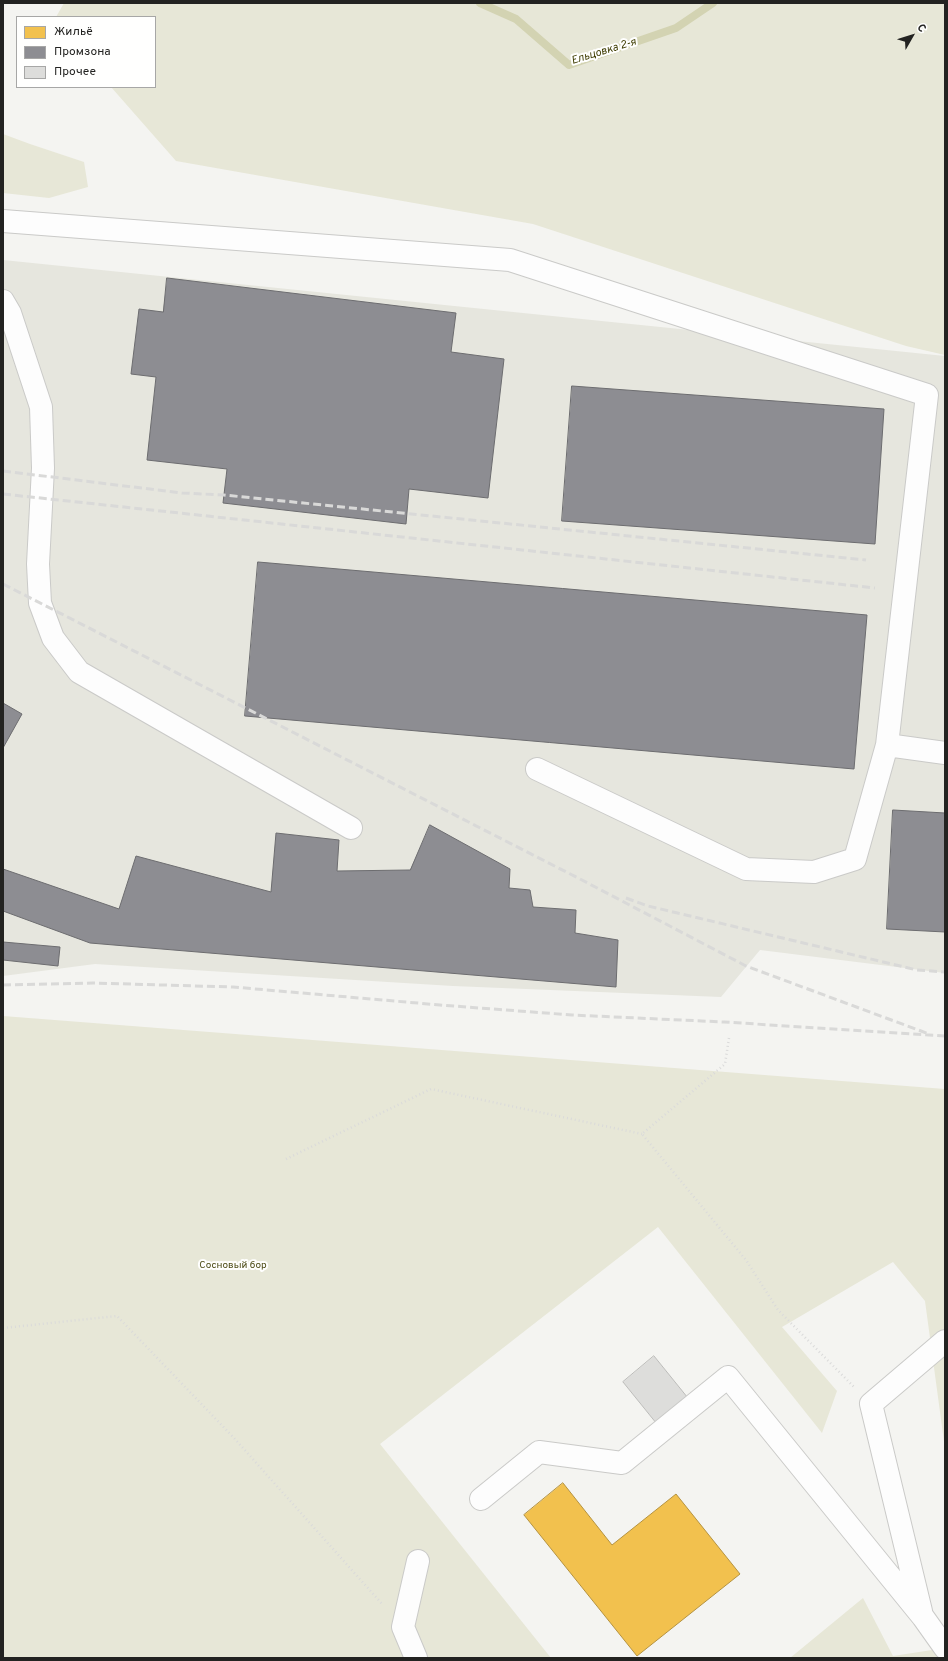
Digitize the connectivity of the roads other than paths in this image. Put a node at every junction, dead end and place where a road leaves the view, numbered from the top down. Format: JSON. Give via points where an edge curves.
{"nodes":[{"id":1,"x":3,"y":221,"type":"edge"},
{"id":2,"x":3,"y":301,"type":"edge"},
{"id":3,"x":936,"y":396,"type":"edge"},
{"id":4,"x":887,"y":745,"type":"junction"},
{"id":5,"x":945,"y":753,"type":"edge"},
{"id":6,"x":537,"y":769,"type":"dead end"},
{"id":7,"x":351,"y":828,"type":"dead end"},
{"id":8,"x":945,"y":1341,"type":"edge"},
{"id":9,"x":481,"y":1499,"type":"dead end"},
{"id":10,"x":418,"y":1561,"type":"dead end"},
{"id":11,"x":923,"y":1617,"type":"junction"},
{"id":12,"x":945,"y":1648,"type":"edge"},
{"id":13,"x":416,"y":1658,"type":"edge"}],
"edges":[{"from":1,"to":3,"type":"lane","via":[[510,260]]},
{"from":2,"to":7,"type":"lane","via":[[10,313],[41,407],[43,468],[38,564],[40,603],[54,638],[79,672]]},
{"from":3,"to":4,"type":"lane"},
{"from":4,"to":5,"type":"lane"},
{"from":4,"to":6,"type":"lane","via":[[855,859],[814,872],[746,869]]},
{"from":8,"to":11,"type":"lane","via":[[871,1404]]},
{"from":9,"to":11,"type":"lane","via":[[539,1452],[622,1463],[728,1377]]},
{"from":10,"to":13,"type":"lane","via":[[402,1627]]},
{"from":11,"to":12,"type":"lane"}]}
